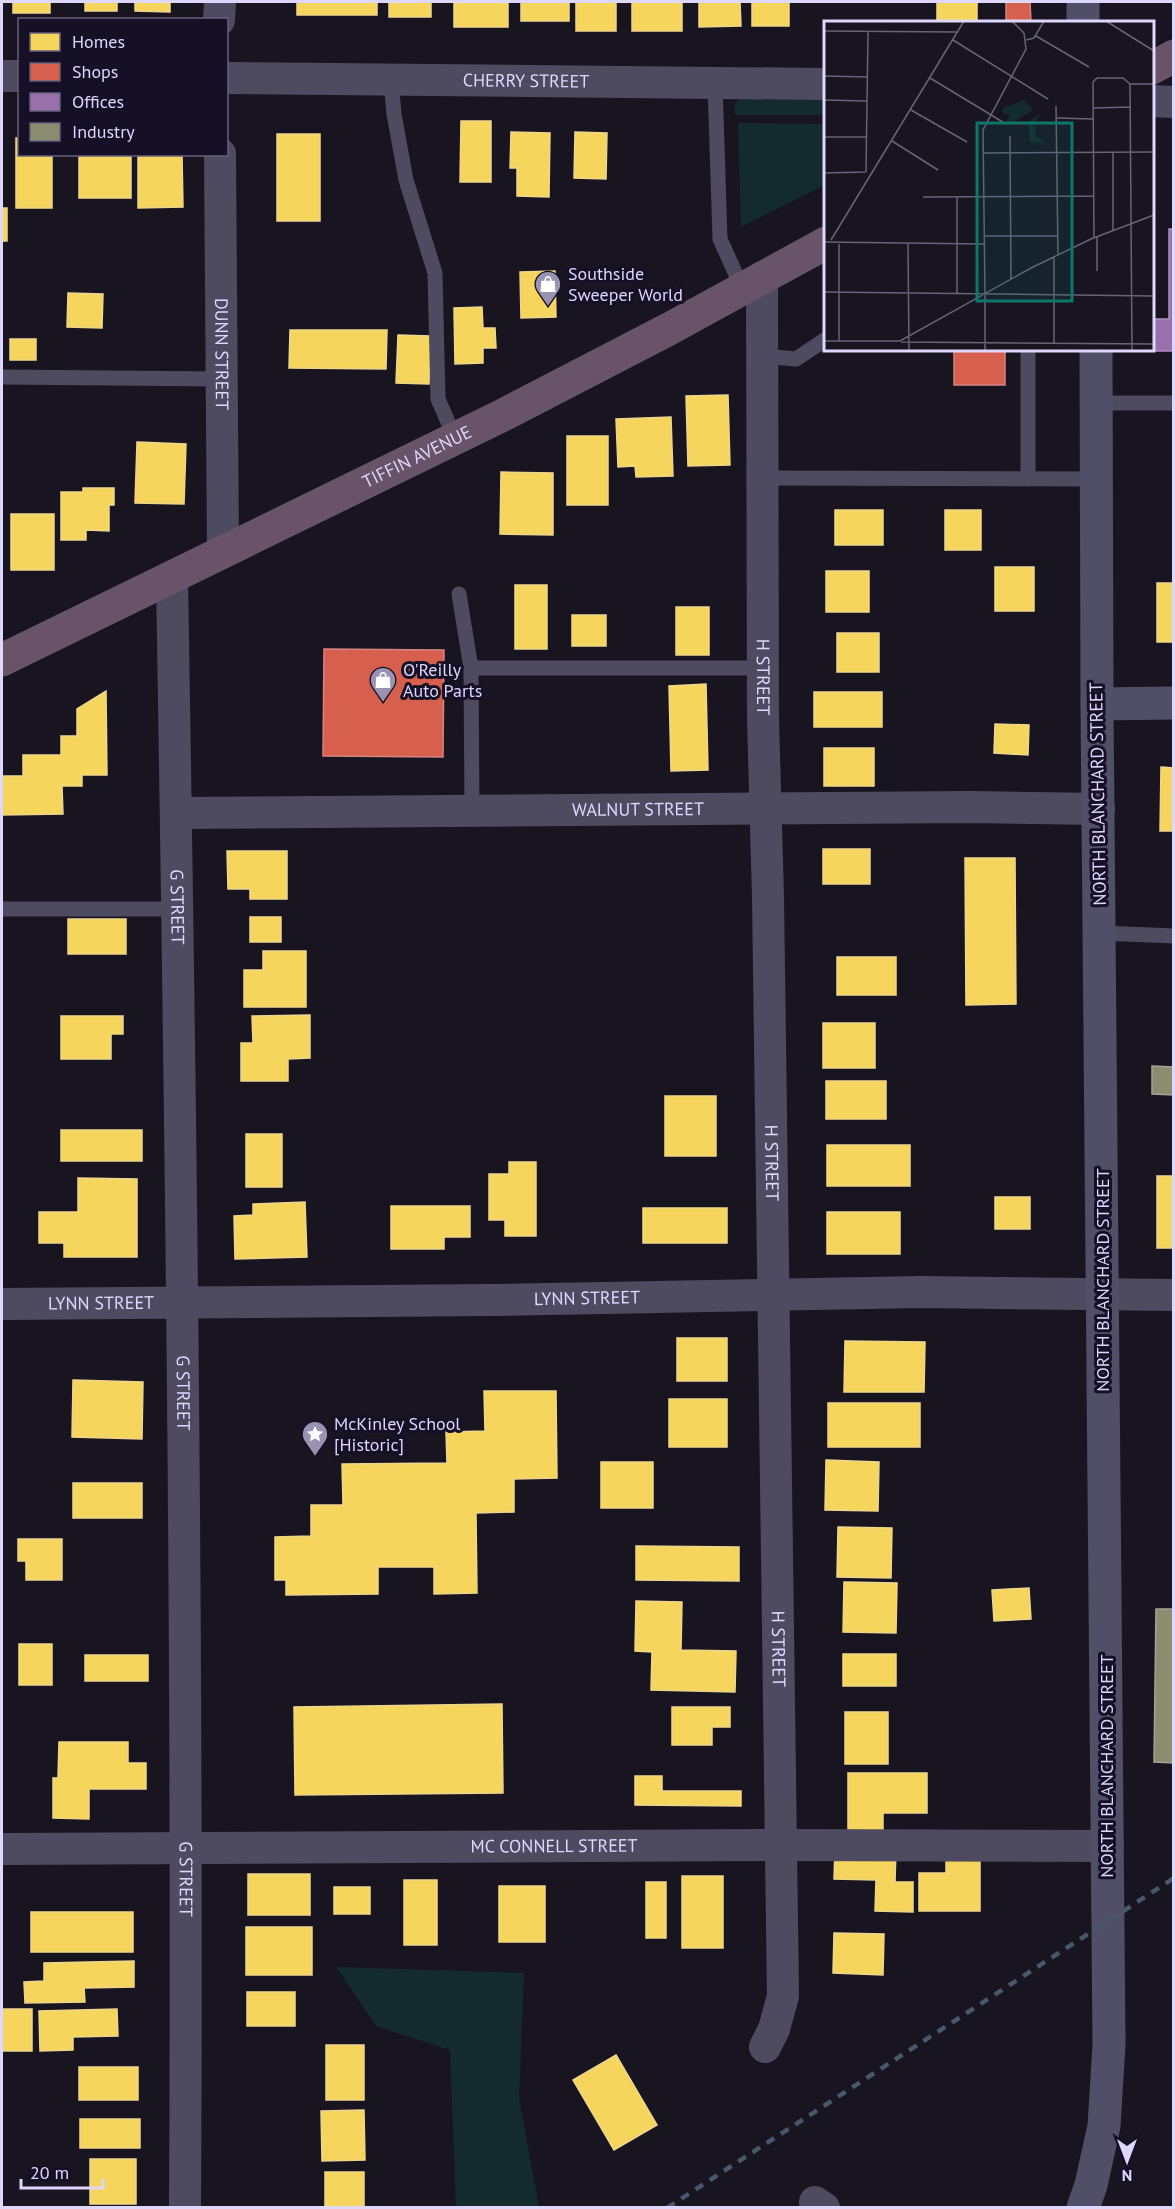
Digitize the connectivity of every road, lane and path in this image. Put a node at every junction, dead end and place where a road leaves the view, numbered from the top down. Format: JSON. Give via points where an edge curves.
{"nodes":[{"id":1,"x":220,"y":2,"type":"edge"},
{"id":2,"x":1083,"y":2,"type":"edge"},
{"id":3,"x":219,"y":18,"type":"edge"},
{"id":4,"x":1083,"y":21,"type":"edge"},
{"id":5,"x":1173,"y":56,"type":"edge"},
{"id":6,"x":1154,"y":67,"type":"edge"},
{"id":7,"x":2,"y":76,"type":"edge"},
{"id":8,"x":18,"y":76,"type":"edge"},
{"id":9,"x":228,"y":78,"type":"edge"},
{"id":10,"x":391,"y":80,"type":"junction"},
{"id":11,"x":715,"y":83,"type":"junction"},
{"id":12,"x":824,"y":84,"type":"edge"},
{"id":13,"x":1154,"y":101,"type":"edge"},
{"id":14,"x":1173,"y":102,"type":"edge"},
{"id":15,"x":220,"y":156,"type":"edge"},
{"id":16,"x":824,"y":244,"type":"edge"},
{"id":17,"x":752,"y":282,"type":"junction"},
{"id":18,"x":824,"y":340,"type":"edge"},
{"id":19,"x":1028,"y":351,"type":"edge"},
{"id":20,"x":1096,"y":351,"type":"edge"},
{"id":21,"x":762,"y":356,"type":"junction"},
{"id":22,"x":2,"y":377,"type":"edge"},
{"id":23,"x":222,"y":379,"type":"junction"},
{"id":24,"x":1096,"y":403,"type":"junction"},
{"id":25,"x":1173,"y":404,"type":"edge"},
{"id":26,"x":456,"y":438,"type":"junction"},
{"id":27,"x":762,"y":478,"type":"junction"},
{"id":28,"x":1028,"y":479,"type":"junction"},
{"id":29,"x":1097,"y":479,"type":"junction"},
{"id":30,"x":223,"y":552,"type":"junction"},
{"id":31,"x":172,"y":577,"type":"junction"},
{"id":32,"x":459,"y":594,"type":"dead end"},
{"id":33,"x":2,"y":660,"type":"edge"},
{"id":34,"x":471,"y":668,"type":"junction"},
{"id":35,"x":763,"y":668,"type":"junction"},
{"id":36,"x":1173,"y":703,"type":"edge"},
{"id":37,"x":1097,"y":704,"type":"junction"},
{"id":38,"x":765,"y":809,"type":"junction"},
{"id":39,"x":1099,"y":809,"type":"junction"},
{"id":40,"x":472,"y":811,"type":"junction"},
{"id":41,"x":176,"y":813,"type":"junction"},
{"id":42,"x":2,"y":909,"type":"edge"},
{"id":43,"x":177,"y":909,"type":"junction"},
{"id":44,"x":1100,"y":933,"type":"junction"},
{"id":45,"x":1173,"y":936,"type":"edge"},
{"id":46,"x":772,"y":1294,"type":"junction"},
{"id":47,"x":1103,"y":1294,"type":"junction"},
{"id":48,"x":1173,"y":1295,"type":"edge"},
{"id":49,"x":183,"y":1302,"type":"junction"},
{"id":50,"x":2,"y":1304,"type":"edge"},
{"id":51,"x":780,"y":1845,"type":"junction"},
{"id":52,"x":1108,"y":1846,"type":"junction"},
{"id":53,"x":186,"y":1848,"type":"junction"},
{"id":54,"x":2,"y":1849,"type":"edge"},
{"id":55,"x":765,"y":2047,"type":"dead end"},
{"id":56,"x":185,"y":2208,"type":"edge"},
{"id":57,"x":1083,"y":2208,"type":"edge"}],
"edges":[{"from":1,"to":3,"type":"street"},
{"from":2,"to":4,"type":"street"},
{"from":5,"to":6,"type":"highway"},
{"from":7,"to":8,"type":"street"},
{"from":9,"to":10,"type":"street","name":"CHERRY STREET"},
{"from":10,"to":11,"type":"street","name":"CHERRY STREET"},
{"from":10,"to":26,"type":"lane","via":[[406,180],[435,273],[438,399]]},
{"from":11,"to":12,"type":"street","name":"CHERRY STREET"},
{"from":11,"to":17,"type":"lane","via":[[720,239]]},
{"from":13,"to":14,"type":"street"},
{"from":15,"to":23,"type":"street","name":"DUNN STREET"},
{"from":16,"to":17,"type":"highway","name":"TIFFIN AVENUE"},
{"from":17,"to":21,"type":"street","name":"H STREET"},
{"from":17,"to":26,"type":"highway","name":"TIFFIN AVENUE"},
{"from":18,"to":21,"type":"lane","via":[[796,359]]},
{"from":19,"to":28,"type":"lane"},
{"from":20,"to":24,"type":"street","name":"NORTH BLANCHARD STREET"},
{"from":21,"to":27,"type":"street","name":"H STREET"},
{"from":22,"to":23,"type":"lane"},
{"from":23,"to":30,"type":"street","name":"DUNN STREET"},
{"from":24,"to":25,"type":"lane"},
{"from":24,"to":29,"type":"street","name":"NORTH BLANCHARD STREET"},
{"from":26,"to":30,"type":"highway","name":"TIFFIN AVENUE"},
{"from":27,"to":28,"type":"lane"},
{"from":27,"to":35,"type":"street","name":"H STREET"},
{"from":28,"to":29,"type":"lane"},
{"from":29,"to":37,"type":"street","name":"NORTH BLANCHARD STREET"},
{"from":30,"to":31,"type":"highway","name":"TIFFIN AVENUE"},
{"from":31,"to":33,"type":"highway","name":"TIFFIN AVENUE"},
{"from":31,"to":41,"type":"street","name":"G STREET"},
{"from":32,"to":34,"type":"lane"},
{"from":34,"to":35,"type":"lane"},
{"from":34,"to":40,"type":"lane"},
{"from":35,"to":38,"type":"street","name":"H STREET"},
{"from":36,"to":37,"type":"street"},
{"from":37,"to":39,"type":"street","name":"NORTH BLANCHARD STREET"},
{"from":38,"to":39,"type":"street","name":"WALNUT STREET"},
{"from":38,"to":40,"type":"street","name":"WALNUT STREET"},
{"from":38,"to":46,"type":"street","name":"H STREET"},
{"from":39,"to":44,"type":"street","name":"NORTH BLANCHARD STREET"},
{"from":40,"to":41,"type":"street","name":"WALNUT STREET"},
{"from":41,"to":43,"type":"street","name":"G STREET"},
{"from":42,"to":43,"type":"lane"},
{"from":43,"to":49,"type":"street","name":"G STREET"},
{"from":44,"to":45,"type":"lane"},
{"from":44,"to":47,"type":"street","name":"NORTH BLANCHARD STREET"},
{"from":46,"to":47,"type":"street","name":"LYNN STREET"},
{"from":46,"to":49,"type":"street","name":"LYNN STREET"},
{"from":46,"to":51,"type":"street","name":"H STREET"},
{"from":47,"to":48,"type":"street","name":"LYNN STREET"},
{"from":47,"to":52,"type":"street","name":"NORTH BLANCHARD STREET"},
{"from":49,"to":50,"type":"street","name":"LYNN STREET"},
{"from":49,"to":53,"type":"street","name":"G STREET"},
{"from":51,"to":52,"type":"street","name":"MC CONNELL STREET"},
{"from":51,"to":53,"type":"street","name":"MC CONNELL STREET"},
{"from":51,"to":55,"type":"street","name":"H STREET","via":[[783,1996]]},
{"from":52,"to":57,"type":"street","name":"NORTH BLANCHARD STREET","via":[[1109,2044],[1104,2126]]},
{"from":53,"to":54,"type":"street","name":"MC CONNELL STREET"},
{"from":53,"to":56,"type":"street","name":"G STREET"}]}
